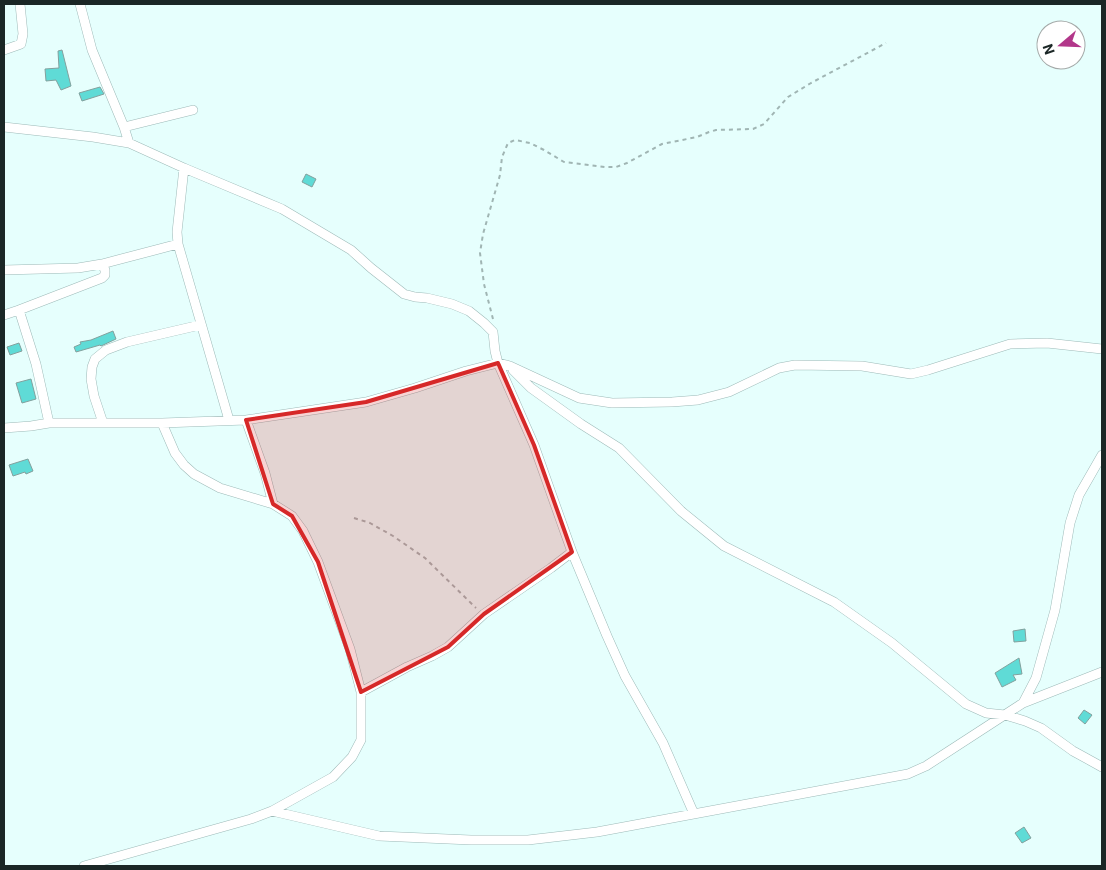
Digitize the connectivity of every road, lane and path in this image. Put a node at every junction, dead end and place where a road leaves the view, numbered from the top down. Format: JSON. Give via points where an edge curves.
{"nodes":[{"id":1,"x":20,"y":4,"type":"edge"},
{"id":2,"x":80,"y":4,"type":"edge"},
{"id":3,"x":886,"y":43,"type":"dead end"},
{"id":4,"x":4,"y":50,"type":"edge"},
{"id":5,"x":193,"y":110,"type":"dead end"},
{"id":6,"x":4,"y":127,"type":"edge"},
{"id":7,"x":124,"y":127,"type":"junction"},
{"id":8,"x":129,"y":142,"type":"junction"},
{"id":9,"x":184,"y":168,"type":"junction"},
{"id":10,"x":178,"y":244,"type":"junction"},
{"id":11,"x":102,"y":264,"type":"junction"},
{"id":12,"x":4,"y":270,"type":"edge"},
{"id":13,"x":19,"y":310,"type":"junction"},
{"id":14,"x":4,"y":315,"type":"edge"},
{"id":15,"x":200,"y":325,"type":"junction"},
{"id":16,"x":492,"y":332,"type":"junction"},
{"id":17,"x":1102,"y":349,"type":"edge"},
{"id":18,"x":498,"y":363,"type":"junction"},
{"id":19,"x":510,"y":366,"type":"junction"},
{"id":20,"x":229,"y":420,"type":"junction"},
{"id":21,"x":246,"y":420,"type":"junction"},
{"id":22,"x":50,"y":423,"type":"junction"},
{"id":23,"x":103,"y":423,"type":"junction"},
{"id":24,"x":162,"y":423,"type":"junction"},
{"id":25,"x":4,"y":428,"type":"edge"},
{"id":26,"x":1102,"y":455,"type":"edge"},
{"id":27,"x":273,"y":504,"type":"junction"},
{"id":28,"x":354,"y":518,"type":"dead end"},
{"id":29,"x":572,"y":552,"type":"junction"},
{"id":30,"x":484,"y":614,"type":"junction"},
{"id":31,"x":1102,"y":672,"type":"edge"},
{"id":32,"x":361,"y":692,"type":"junction"},
{"id":33,"x":1023,"y":703,"type":"junction"},
{"id":34,"x":1006,"y":715,"type":"junction"},
{"id":35,"x":1102,"y":768,"type":"edge"},
{"id":36,"x":272,"y":811,"type":"junction"},
{"id":37,"x":694,"y":814,"type":"junction"},
{"id":38,"x":84,"y":866,"type":"edge"}],
"edges":[{"from":1,"to":4,"type":"street","via":[[21,44]]},
{"from":2,"to":7,"type":"street","via":[[92,50]]},
{"from":3,"to":16,"type":"path","via":[[788,97],[764,124],[753,129],[716,130],[662,144],[616,167],[564,162],[530,144],[515,140],[508,143],[480,253],[493,319]]},
{"from":5,"to":7,"type":"street"},
{"from":6,"to":8,"type":"street"},
{"from":7,"to":8,"type":"street"},
{"from":8,"to":9,"type":"street"},
{"from":9,"to":10,"type":"street"},
{"from":9,"to":16,"type":"street","via":[[282,209],[351,250],[404,294],[452,304],[470,312]]},
{"from":10,"to":11,"type":"street"},
{"from":10,"to":15,"type":"street"},
{"from":11,"to":12,"type":"street","via":[[78,268]]},
{"from":11,"to":13,"type":"street","via":[[105,275],[102,278]]},
{"from":13,"to":14,"type":"street"},
{"from":13,"to":22,"type":"street"},
{"from":15,"to":20,"type":"street"},
{"from":15,"to":23,"type":"street","via":[[126,342],[106,350],[95,359],[91,379]]},
{"from":16,"to":18,"type":"street"},
{"from":17,"to":19,"type":"street","via":[[1047,343],[1010,344],[912,374],[862,366],[795,365],[779,368],[729,392],[698,400],[672,402],[612,403],[579,398]]},
{"from":18,"to":19,"type":"street"},
{"from":18,"to":21,"type":"street","via":[[366,402]]},
{"from":18,"to":29,"type":"street","via":[[534,445]]},
{"from":19,"to":34,"type":"street","via":[[531,388],[619,448],[681,511],[724,546],[834,602],[892,643],[966,704]]},
{"from":20,"to":21,"type":"street"},
{"from":20,"to":24,"type":"street"},
{"from":21,"to":27,"type":"street"},
{"from":22,"to":23,"type":"street"},
{"from":22,"to":25,"type":"street"},
{"from":23,"to":24,"type":"street"},
{"from":24,"to":27,"type":"street","via":[[175,453],[194,474],[220,488]]},
{"from":26,"to":33,"type":"street","via":[[1079,495],[1070,523],[1056,610],[1036,678]]},
{"from":27,"to":32,"type":"street","via":[[292,516],[318,562],[350,649]]},
{"from":28,"to":30,"type":"path","via":[[370,523],[425,558]]},
{"from":29,"to":30,"type":"street"},
{"from":29,"to":37,"type":"street","via":[[625,676],[663,743]]},
{"from":30,"to":32,"type":"street","via":[[448,646]]},
{"from":31,"to":33,"type":"street"},
{"from":32,"to":36,"type":"street","via":[[360,740],[352,757],[334,777]]},
{"from":33,"to":34,"type":"street"},
{"from":34,"to":35,"type":"street","via":[[1040,728]]},
{"from":34,"to":37,"type":"street","via":[[908,774]]},
{"from":36,"to":37,"type":"street","via":[[379,836],[471,840],[528,840],[597,832]]},
{"from":36,"to":38,"type":"street"}]}
